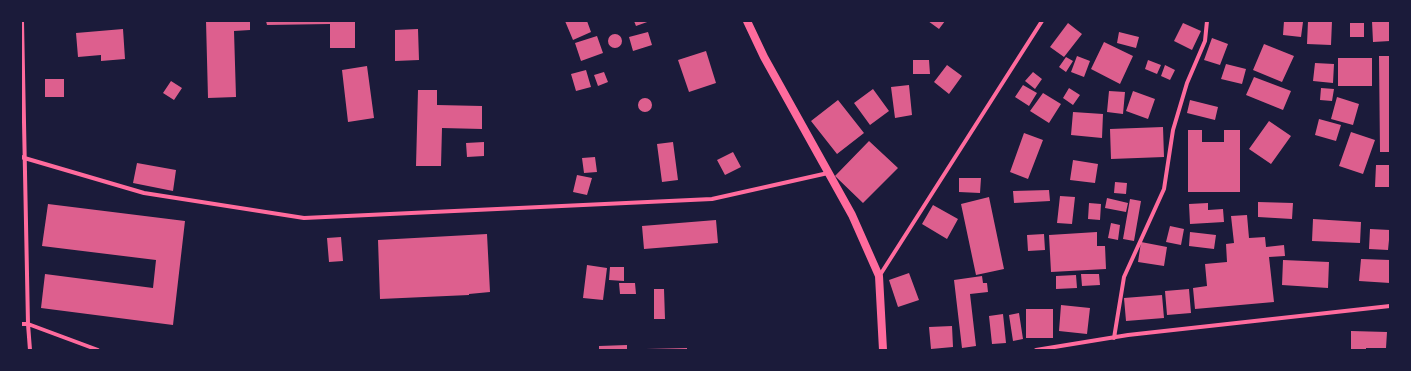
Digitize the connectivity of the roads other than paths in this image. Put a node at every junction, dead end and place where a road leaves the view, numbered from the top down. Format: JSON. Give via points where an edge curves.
{"nodes":[{"id":1,"x":22,"y":21,"type":"edge"},
{"id":2,"x":747,"y":21,"type":"edge"},
{"id":3,"x":1042,"y":21,"type":"edge"},
{"id":4,"x":1207,"y":21,"type":"edge"},
{"id":5,"x":23,"y":158,"type":"edge"},
{"id":6,"x":828,"y":173,"type":"junction"},
{"id":7,"x":879,"y":276,"type":"junction"},
{"id":8,"x":1390,"y":306,"type":"edge"},
{"id":9,"x":21,"y":324,"type":"edge"},
{"id":10,"x":28,"y":324,"type":"junction"},
{"id":11,"x":1114,"y":338,"type":"junction"},
{"id":12,"x":30,"y":350,"type":"edge"},
{"id":13,"x":98,"y":350,"type":"edge"},
{"id":14,"x":883,"y":350,"type":"edge"},
{"id":15,"x":1036,"y":350,"type":"edge"}],
"edges":[{"from":1,"to":5,"type":"street"},
{"from":2,"to":6,"type":"main road"},
{"from":3,"to":7,"type":"street"},
{"from":4,"to":11,"type":"street","via":[[1205,41],[1187,83],[1173,130],[1164,189],[1124,277]]},
{"from":5,"to":6,"type":"street","via":[[144,193],[304,218],[712,199]]},
{"from":5,"to":10,"type":"street"},
{"from":6,"to":7,"type":"main road","via":[[852,215]]},
{"from":7,"to":14,"type":"main road"},
{"from":8,"to":11,"type":"street"},
{"from":9,"to":10,"type":"street"},
{"from":10,"to":12,"type":"street"},
{"from":10,"to":13,"type":"street"},
{"from":11,"to":15,"type":"street"}]}
